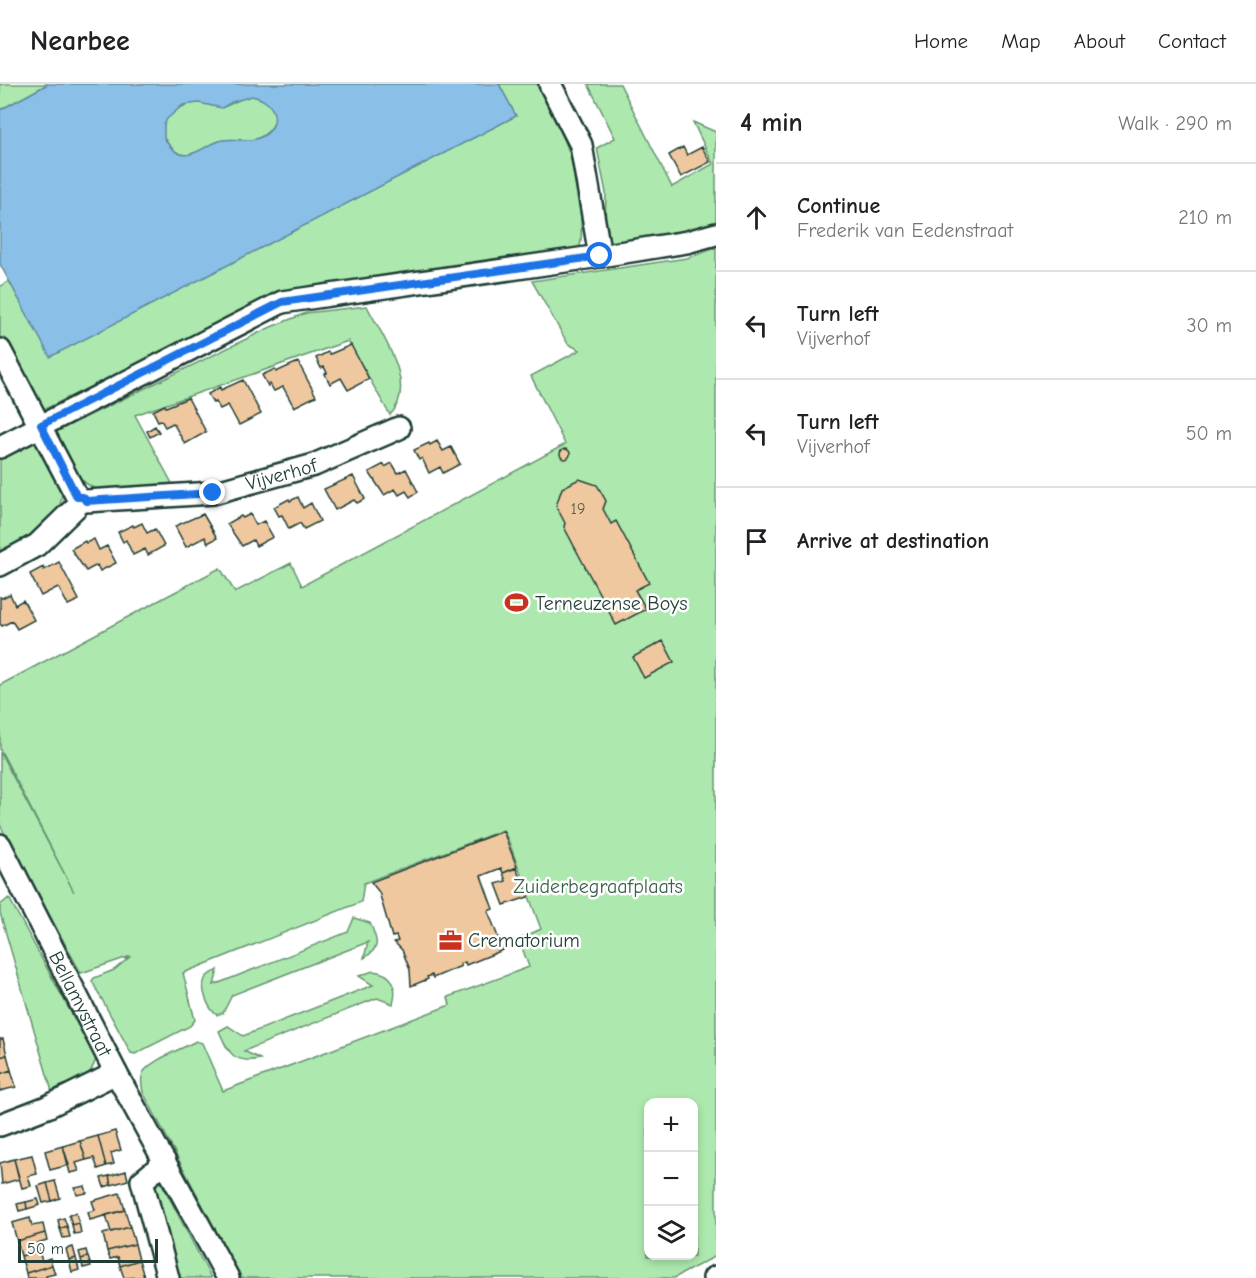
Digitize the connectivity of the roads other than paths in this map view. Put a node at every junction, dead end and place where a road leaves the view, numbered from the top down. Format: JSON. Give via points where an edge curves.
{"nodes":[{"id":1,"x":550,"y":84,"type":"edge"},
{"id":2,"x":716,"y":234,"type":"edge"},
{"id":3,"x":600,"y":256,"type":"junction"},
{"id":4,"x":0,"y":350,"type":"edge"},
{"id":5,"x":41,"y":425,"type":"junction"},
{"id":6,"x":399,"y":428,"type":"dead end"},
{"id":7,"x":0,"y":447,"type":"edge"},
{"id":8,"x":80,"y":501,"type":"junction"},
{"id":9,"x":0,"y":565,"type":"edge"},
{"id":10,"x":0,"y":845,"type":"edge"},
{"id":11,"x":116,"y":1073,"type":"junction"},
{"id":12,"x":0,"y":1125,"type":"edge"},
{"id":13,"x":165,"y":1162,"type":"junction"},
{"id":14,"x":168,"y":1278,"type":"edge"},
{"id":15,"x":228,"y":1278,"type":"edge"}],
"edges":[{"from":1,"to":3,"type":"street","via":[[581,145]]},
{"from":2,"to":3,"type":"street"},
{"from":3,"to":5,"type":"street","via":[[282,302]]},
{"from":4,"to":5,"type":"street"},
{"from":5,"to":7,"type":"street"},
{"from":5,"to":8,"type":"street"},
{"from":6,"to":8,"type":"street","name":"Vijverhof","via":[[314,465],[213,493]]},
{"from":8,"to":9,"type":"street","via":[[37,545]]},
{"from":10,"to":11,"type":"street","name":"Bellamystraat"},
{"from":11,"to":12,"type":"street"},
{"from":11,"to":13,"type":"street","name":"Bellamystraat"},
{"from":13,"to":14,"type":"street","via":[[142,1181]]},
{"from":13,"to":15,"type":"street","name":"Bellamystraat"}]}
